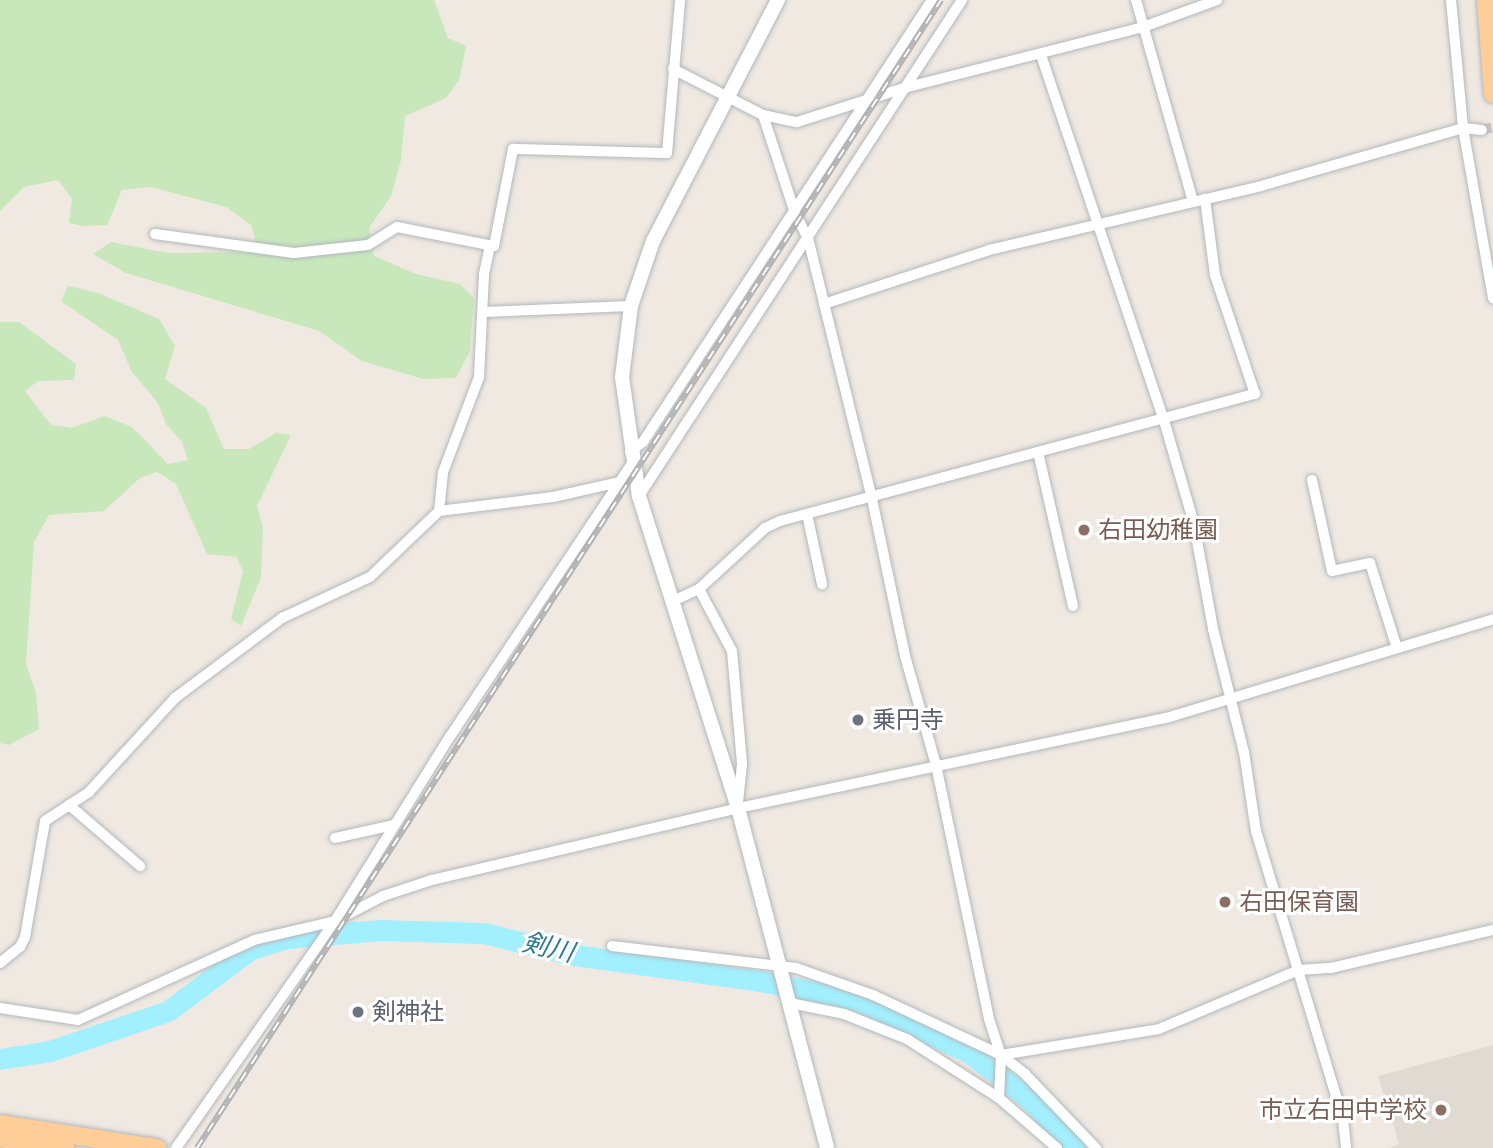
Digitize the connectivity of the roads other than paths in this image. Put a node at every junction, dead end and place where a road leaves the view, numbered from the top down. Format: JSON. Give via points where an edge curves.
{"nodes":[{"id":1,"x":680,"y":0,"type":"edge"},
{"id":2,"x":778,"y":0,"type":"edge"},
{"id":3,"x":932,"y":0,"type":"edge"},
{"id":4,"x":962,"y":0,"type":"edge"},
{"id":5,"x":1136,"y":0,"type":"edge"},
{"id":6,"x":1217,"y":0,"type":"edge"},
{"id":7,"x":1451,"y":0,"type":"edge"},
{"id":8,"x":1486,"y":0,"type":"edge"},
{"id":9,"x":1143,"y":27,"type":"junction"},
{"id":10,"x":1041,"y":55,"type":"junction"},
{"id":11,"x":673,"y":69,"type":"junction"},
{"id":12,"x":904,"y":88,"type":"junction"},
{"id":13,"x":1493,"y":94,"type":"edge"},
{"id":14,"x":727,"y":98,"type":"junction"},
{"id":15,"x":869,"y":99,"type":"junction"},
{"id":16,"x":763,"y":115,"type":"junction"},
{"id":17,"x":1463,"y":128,"type":"junction"},
{"id":18,"x":1482,"y":130,"type":"tunnel mouth"},
{"id":19,"x":1205,"y":199,"type":"junction"},
{"id":20,"x":1192,"y":201,"type":"junction"},
{"id":21,"x":795,"y":213,"type":"junction"},
{"id":22,"x":1100,"y":222,"type":"junction"},
{"id":23,"x":155,"y":234,"type":"dead end"},
{"id":24,"x":808,"y":238,"type":"junction"},
{"id":25,"x":490,"y":245,"type":"junction"},
{"id":26,"x":1493,"y":298,"type":"edge"},
{"id":27,"x":824,"y":304,"type":"junction"},
{"id":28,"x":631,"y":306,"type":"junction"},
{"id":29,"x":483,"y":313,"type":"junction"},
{"id":30,"x":1163,"y":417,"type":"junction"},
{"id":31,"x":1038,"y":452,"type":"junction"},
{"id":32,"x":631,"y":458,"type":"junction"},
{"id":33,"x":1312,"y":480,"type":"dead end"},
{"id":34,"x":620,"y":482,"type":"junction"},
{"id":35,"x":639,"y":496,"type":"junction"},
{"id":36,"x":872,"y":499,"type":"junction"},
{"id":37,"x":439,"y":511,"type":"junction"},
{"id":38,"x":807,"y":514,"type":"junction"},
{"id":39,"x":822,"y":584,"type":"dead end"},
{"id":40,"x":699,"y":589,"type":"junction"},
{"id":41,"x":673,"y":601,"type":"junction"},
{"id":42,"x":1073,"y":607,"type":"dead end"},
{"id":43,"x":1493,"y":619,"type":"edge"},
{"id":44,"x":1396,"y":645,"type":"junction"},
{"id":45,"x":1232,"y":700,"type":"junction"},
{"id":46,"x":936,"y":765,"type":"junction"},
{"id":47,"x":69,"y":805,"type":"junction"},
{"id":48,"x":738,"y":808,"type":"junction"},
{"id":49,"x":393,"y":825,"type":"junction"},
{"id":50,"x":335,"y":838,"type":"dead end"},
{"id":51,"x":140,"y":866,"type":"dead end"},
{"id":52,"x":335,"y":921,"type":"junction"},
{"id":53,"x":1493,"y":930,"type":"edge"},
{"id":54,"x":612,"y":946,"type":"dead end"},
{"id":55,"x":0,"y":963,"type":"edge"},
{"id":56,"x":781,"y":970,"type":"junction"},
{"id":57,"x":1299,"y":970,"type":"junction"},
{"id":58,"x":789,"y":1001,"type":"junction"},
{"id":59,"x":0,"y":1008,"type":"edge"},
{"id":60,"x":1001,"y":1061,"type":"junction"},
{"id":61,"x":999,"y":1095,"type":"junction"},
{"id":62,"x":0,"y":1124,"type":"edge"},
{"id":63,"x":0,"y":1138,"type":"edge"},
{"id":64,"x":65,"y":1148,"type":"edge"},
{"id":65,"x":157,"y":1148,"type":"edge"},
{"id":66,"x":176,"y":1148,"type":"edge"},
{"id":67,"x":827,"y":1148,"type":"edge"},
{"id":68,"x":1056,"y":1148,"type":"edge"},
{"id":69,"x":1096,"y":1148,"type":"edge"},
{"id":70,"x":1346,"y":1148,"type":"edge"}],
"edges":[{"from":1,"to":11,"type":"street"},
{"from":2,"to":14,"type":"street"},
{"from":3,"to":15,"type":"street"},
{"from":4,"to":12,"type":"street"},
{"from":5,"to":9,"type":"street"},
{"from":6,"to":9,"type":"street"},
{"from":7,"to":17,"type":"street"},
{"from":8,"to":13,"type":"highway"},
{"from":9,"to":10,"type":"street"},
{"from":9,"to":20,"type":"street"},
{"from":10,"to":12,"type":"street"},
{"from":10,"to":22,"type":"street"},
{"from":11,"to":14,"type":"street"},
{"from":11,"to":25,"type":"street","via":[[667,153],[513,149],[494,246]]},
{"from":12,"to":15,"type":"street"},
{"from":12,"to":24,"type":"street"},
{"from":14,"to":16,"type":"street"},
{"from":14,"to":28,"type":"street","via":[[653,241]]},
{"from":15,"to":16,"type":"street","via":[[797,122]]},
{"from":15,"to":21,"type":"street"},
{"from":16,"to":21,"type":"street"},
{"from":17,"to":18,"type":"street"},
{"from":17,"to":19,"type":"street"},
{"from":17,"to":26,"type":"street"},
{"from":19,"to":20,"type":"street"},
{"from":19,"to":30,"type":"street","via":[[1215,275],[1255,394]]},
{"from":20,"to":22,"type":"street"},
{"from":21,"to":24,"type":"street"},
{"from":21,"to":32,"type":"street"},
{"from":22,"to":27,"type":"street","via":[[989,250]]},
{"from":22,"to":30,"type":"street"},
{"from":23,"to":25,"type":"street","via":[[294,253],[368,244],[397,227]]},
{"from":24,"to":27,"type":"street"},
{"from":24,"to":35,"type":"street"},
{"from":25,"to":29,"type":"street"},
{"from":27,"to":36,"type":"street"},
{"from":28,"to":29,"type":"street"},
{"from":28,"to":32,"type":"street","via":[[622,377]]},
{"from":29,"to":37,"type":"street","via":[[479,377],[443,472]]},
{"from":30,"to":31,"type":"street"},
{"from":30,"to":45,"type":"street","via":[[1194,524]]},
{"from":31,"to":36,"type":"street"},
{"from":31,"to":42,"type":"street"},
{"from":32,"to":34,"type":"street"},
{"from":32,"to":35,"type":"street"},
{"from":33,"to":44,"type":"street","via":[[1332,571],[1370,563]]},
{"from":34,"to":37,"type":"street","via":[[553,498]]},
{"from":34,"to":49,"type":"street"},
{"from":35,"to":41,"type":"street"},
{"from":36,"to":38,"type":"street"},
{"from":36,"to":46,"type":"street","via":[[905,656]]},
{"from":37,"to":47,"type":"street","via":[[370,577],[282,618],[175,698],[89,792]]},
{"from":38,"to":39,"type":"street"},
{"from":38,"to":40,"type":"street","via":[[765,528]]},
{"from":40,"to":41,"type":"street"},
{"from":40,"to":48,"type":"street","via":[[732,651],[742,764]]},
{"from":41,"to":48,"type":"street"},
{"from":43,"to":44,"type":"street"},
{"from":44,"to":45,"type":"street"},
{"from":45,"to":46,"type":"street"},
{"from":45,"to":57,"type":"street","via":[[1256,831]]},
{"from":46,"to":48,"type":"street"},
{"from":46,"to":60,"type":"street"},
{"from":47,"to":51,"type":"street"},
{"from":47,"to":55,"type":"street","via":[[53,813],[40,831],[24,937],[20,947]]},
{"from":48,"to":52,"type":"street","via":[[432,880],[383,896]]},
{"from":48,"to":56,"type":"street"},
{"from":49,"to":50,"type":"street"},
{"from":49,"to":52,"type":"street"},
{"from":52,"to":59,"type":"street","via":[[254,940],[78,1020]]},
{"from":52,"to":66,"type":"street"},
{"from":53,"to":57,"type":"street","via":[[1331,968]]},
{"from":54,"to":56,"type":"street"},
{"from":56,"to":58,"type":"street"},
{"from":56,"to":60,"type":"street","via":[[873,995]]},
{"from":57,"to":60,"type":"street","via":[[1159,1029]]},
{"from":57,"to":70,"type":"street","via":[[1343,1119]]},
{"from":58,"to":61,"type":"street","via":[[844,1014],[906,1039]]},
{"from":58,"to":67,"type":"street"},
{"from":60,"to":61,"type":"street"},
{"from":60,"to":69,"type":"street","via":[[1025,1074]]},
{"from":61,"to":68,"type":"street"},
{"from":62,"to":65,"type":"highway"},
{"from":63,"to":64,"type":"highway"}]}
